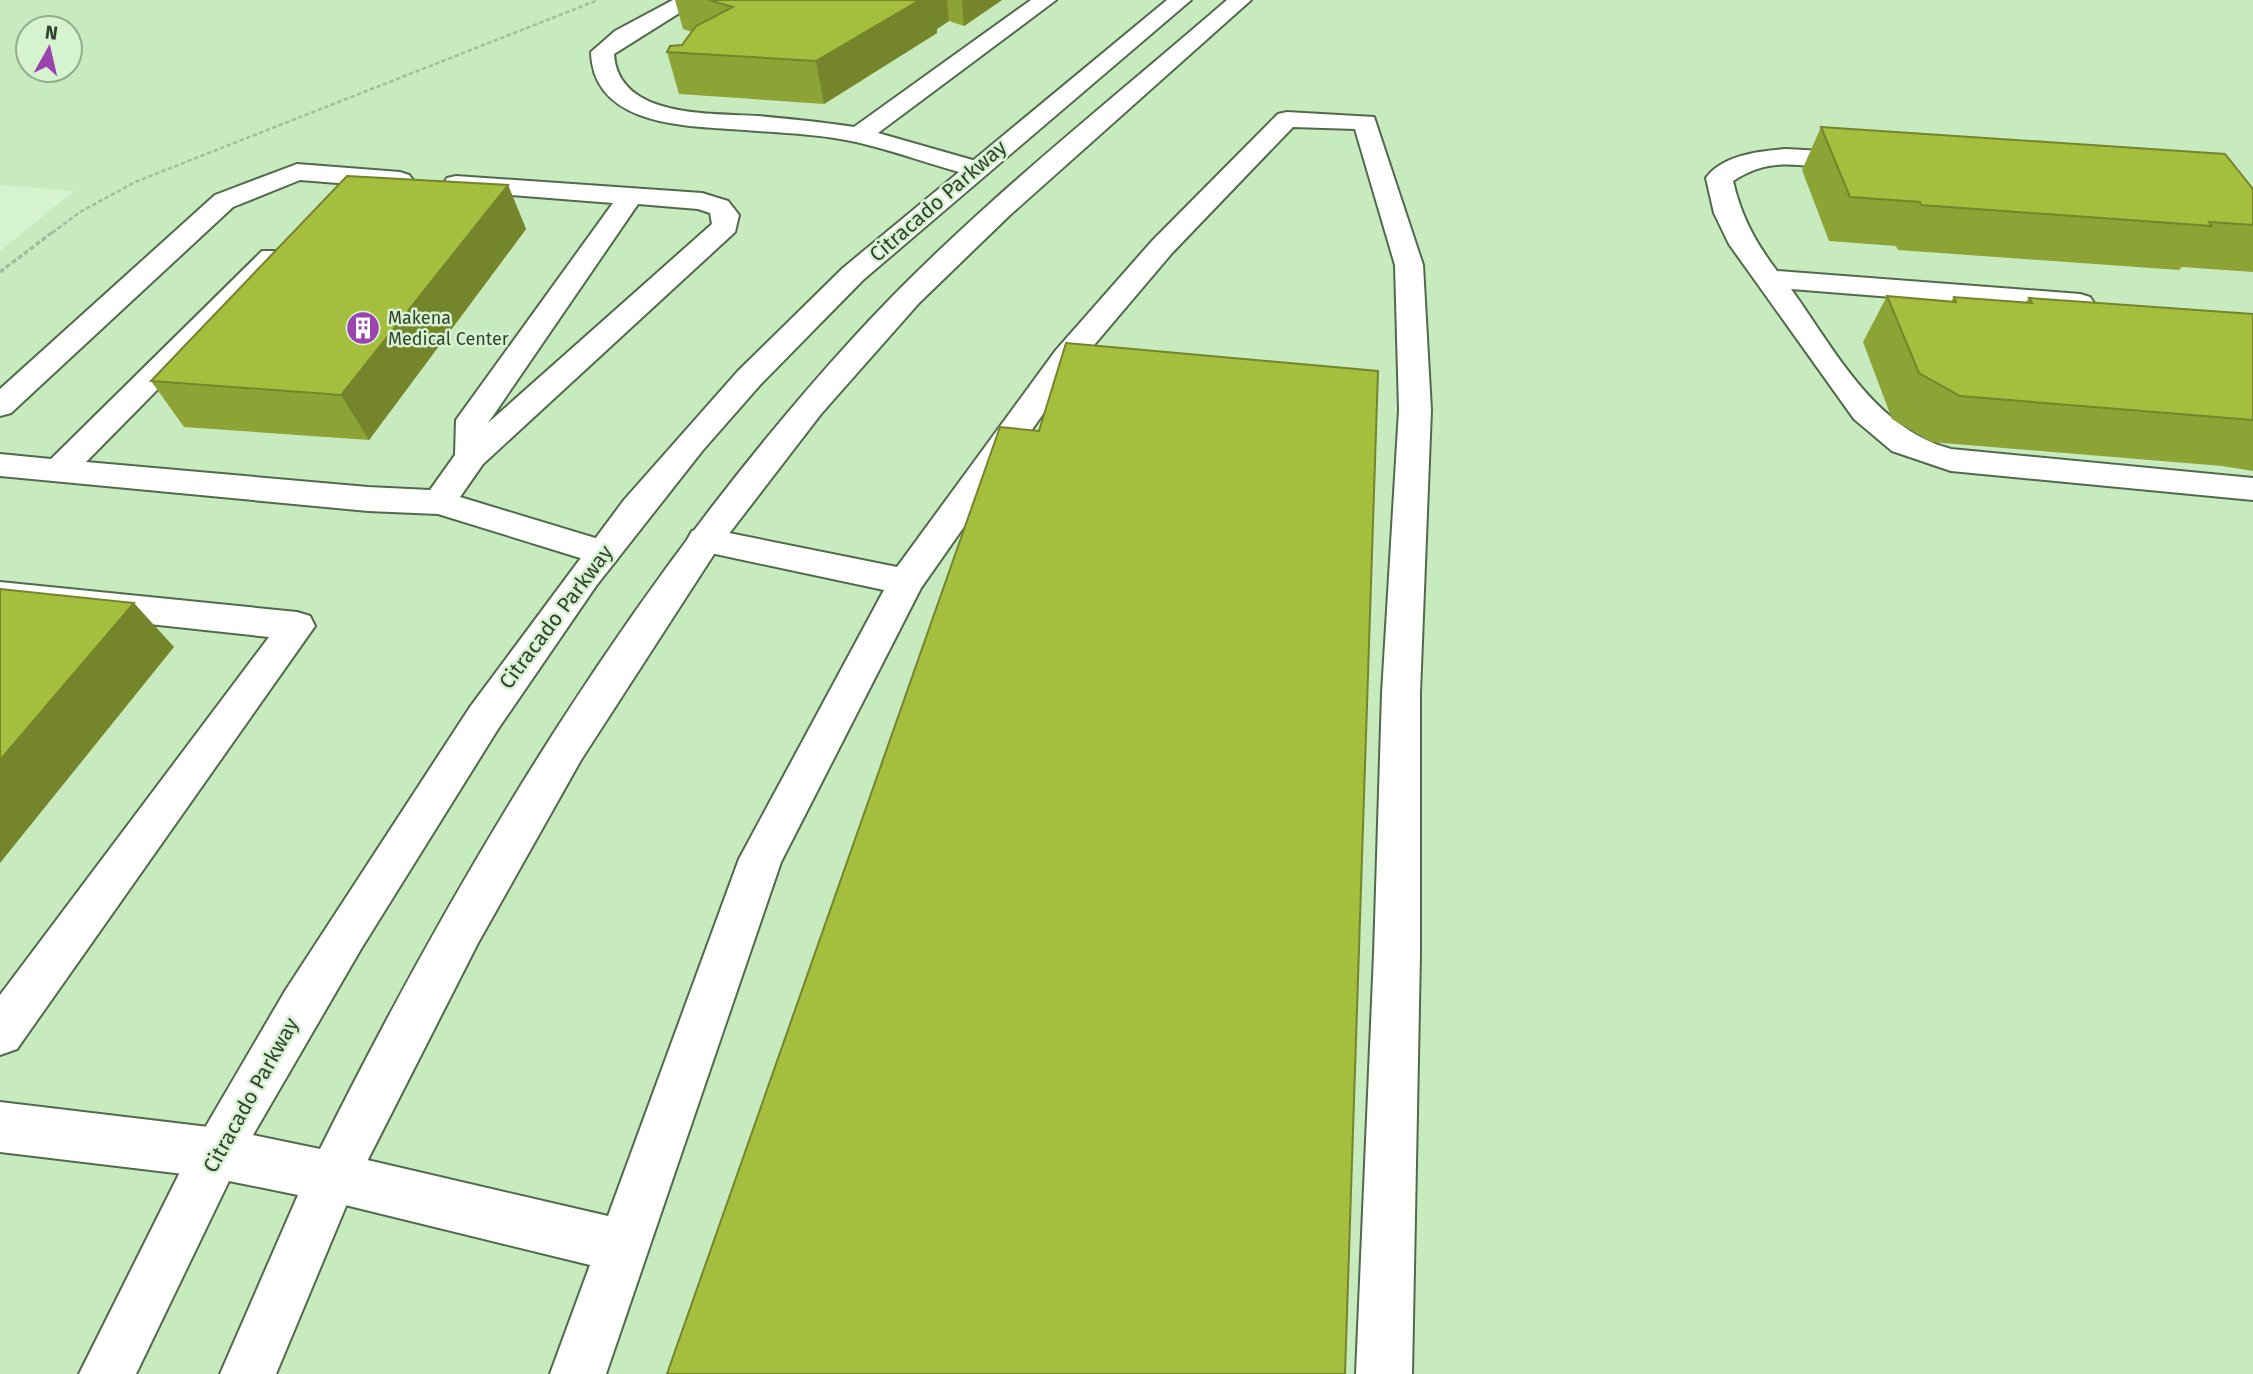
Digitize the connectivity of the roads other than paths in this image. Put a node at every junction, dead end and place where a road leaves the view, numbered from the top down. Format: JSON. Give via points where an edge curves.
{"nodes":[{"id":1,"x":690,"y":0,"type":"edge"},
{"id":2,"x":1045,"y":0,"type":"edge"},
{"id":3,"x":1180,"y":0,"type":"edge"},
{"id":4,"x":1240,"y":0,"type":"edge"},
{"id":5,"x":859,"y":135,"type":"junction"},
{"id":6,"x":1893,"y":163,"type":"edge"},
{"id":7,"x":974,"y":168,"type":"junction"},
{"id":8,"x":352,"y":176,"type":"junction"},
{"id":9,"x":1030,"y":185,"type":"junction"},
{"id":10,"x":631,"y":196,"type":"junction"},
{"id":11,"x":322,"y":206,"type":"edge"},
{"id":12,"x":293,"y":235,"type":"edge"},
{"id":13,"x":1768,"y":279,"type":"junction"},
{"id":14,"x":2101,"y":304,"type":"edge"},
{"id":15,"x":0,"y":406,"type":"edge"},
{"id":16,"x":471,"y":456,"type":"junction"},
{"id":17,"x":0,"y":465,"type":"edge"},
{"id":18,"x":58,"y":471,"type":"junction"},
{"id":19,"x":2253,"y":489,"type":"edge"},
{"id":20,"x":439,"y":502,"type":"junction"},
{"id":21,"x":704,"y":540,"type":"junction"},
{"id":22,"x":603,"y":553,"type":"junction"},
{"id":23,"x":906,"y":582,"type":"junction"},
{"id":24,"x":0,"y":596,"type":"edge"},
{"id":25,"x":0,"y":1033,"type":"edge"},
{"id":26,"x":0,"y":1127,"type":"edge"},
{"id":27,"x":217,"y":1153,"type":"junction"},
{"id":28,"x":333,"y":1177,"type":"junction"},
{"id":29,"x":622,"y":1246,"type":"junction"},
{"id":30,"x":107,"y":1374,"type":"edge"},
{"id":31,"x":247,"y":1374,"type":"edge"},
{"id":32,"x":578,"y":1374,"type":"edge"},
{"id":33,"x":1384,"y":1374,"type":"edge"}],
"edges":[{"from":1,"to":5,"type":"main road","via":[[601,52],[600,67],[611,86],[673,118]]},
{"from":2,"to":5,"type":"main road"},
{"from":3,"to":7,"type":"main road","name":"Citracado Parkway"},
{"from":4,"to":9,"type":"main road"},
{"from":5,"to":7,"type":"main road"},
{"from":6,"to":13,"type":"main road","via":[[1761,158],[1734,165],[1719,178],[1727,213]]},
{"from":7,"to":9,"type":"main road"},
{"from":7,"to":22,"type":"main road","name":"Citracado Parkway","via":[[808,317],[668,471]]},
{"from":8,"to":10,"type":"main road"},
{"from":8,"to":11,"type":"main road"},
{"from":8,"to":15,"type":"main road","via":[[297,172],[224,201]]},
{"from":9,"to":21,"type":"main road","via":[[865,342],[774,446]]},
{"from":10,"to":16,"type":"main road","via":[[471,420]]},
{"from":10,"to":16,"type":"main road","via":[[702,201],[719,207],[726,215],[725,226]]},
{"from":12,"to":18,"type":"main road"},
{"from":13,"to":14,"type":"main road"},
{"from":13,"to":19,"type":"main road","via":[[1865,412],[1886,434],[1914,450],[1951,460]]},
{"from":16,"to":20,"type":"main road"},
{"from":17,"to":18,"type":"main road"},
{"from":18,"to":20,"type":"main road"},
{"from":20,"to":22,"type":"main road"},
{"from":21,"to":23,"type":"main road"},
{"from":21,"to":28,"type":"main road","via":[[640,630],[549,774],[420,1005]]},
{"from":22,"to":27,"type":"main road","name":"Citracado Parkway","via":[[472,732],[318,977]]},
{"from":23,"to":29,"type":"main road","via":[[760,859]]},
{"from":23,"to":33,"type":"main road","via":[[1067,357],[1238,167],[1287,119],[1365,122],[1409,265],[1415,410],[1401,693]]},
{"from":24,"to":25,"type":"main road","via":[[297,626]]},
{"from":26,"to":27,"type":"main road"},
{"from":27,"to":28,"type":"main road"},
{"from":27,"to":30,"type":"main road","name":"Citracado Parkway"},
{"from":28,"to":29,"type":"main road"},
{"from":28,"to":31,"type":"main road"},
{"from":29,"to":32,"type":"main road"}]}
